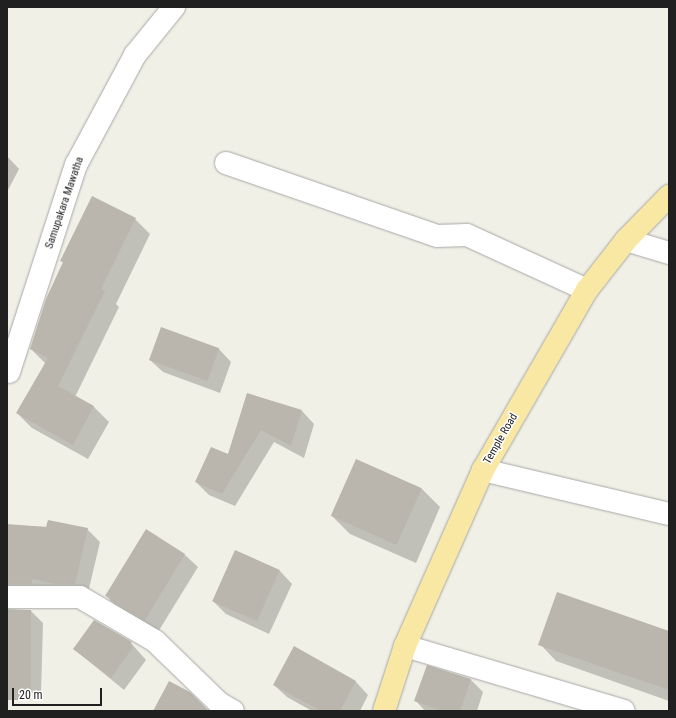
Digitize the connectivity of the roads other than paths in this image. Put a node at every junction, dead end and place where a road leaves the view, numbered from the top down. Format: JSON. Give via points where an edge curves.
{"nodes":[{"id":1,"x":174,"y":7,"type":"edge"},
{"id":2,"x":226,"y":163,"type":"dead end"},
{"id":3,"x":669,"y":196,"type":"edge"},
{"id":4,"x":626,"y":240,"type":"junction"},
{"id":5,"x":669,"y":253,"type":"edge"},
{"id":6,"x":587,"y":290,"type":"junction"},
{"id":7,"x":9,"y":372,"type":"dead end"},
{"id":8,"x":483,"y":470,"type":"junction"},
{"id":9,"x":669,"y":514,"type":"edge"},
{"id":10,"x":7,"y":597,"type":"edge"},
{"id":11,"x":405,"y":646,"type":"junction"},
{"id":12,"x":233,"y":711,"type":"edge"},
{"id":13,"x":384,"y":711,"type":"edge"},
{"id":14,"x":624,"y":711,"type":"edge"}],
"edges":[{"from":1,"to":7,"type":"street","name":"Samupakara Mawatha","via":[[136,55],[76,165]]},
{"from":2,"to":6,"type":"street","via":[[437,236],[466,235]]},
{"from":3,"to":4,"type":"main road","name":"Temple Road"},
{"from":4,"to":5,"type":"street"},
{"from":4,"to":6,"type":"main road","name":"Temple Road"},
{"from":6,"to":8,"type":"main road","name":"Temple Road"},
{"from":8,"to":9,"type":"street"},
{"from":8,"to":11,"type":"main road","name":"Temple Road"},
{"from":10,"to":12,"type":"street","via":[[80,597],[155,641],[219,703]]},
{"from":11,"to":13,"type":"main road","name":"Temple Road"},
{"from":11,"to":14,"type":"street"}]}
